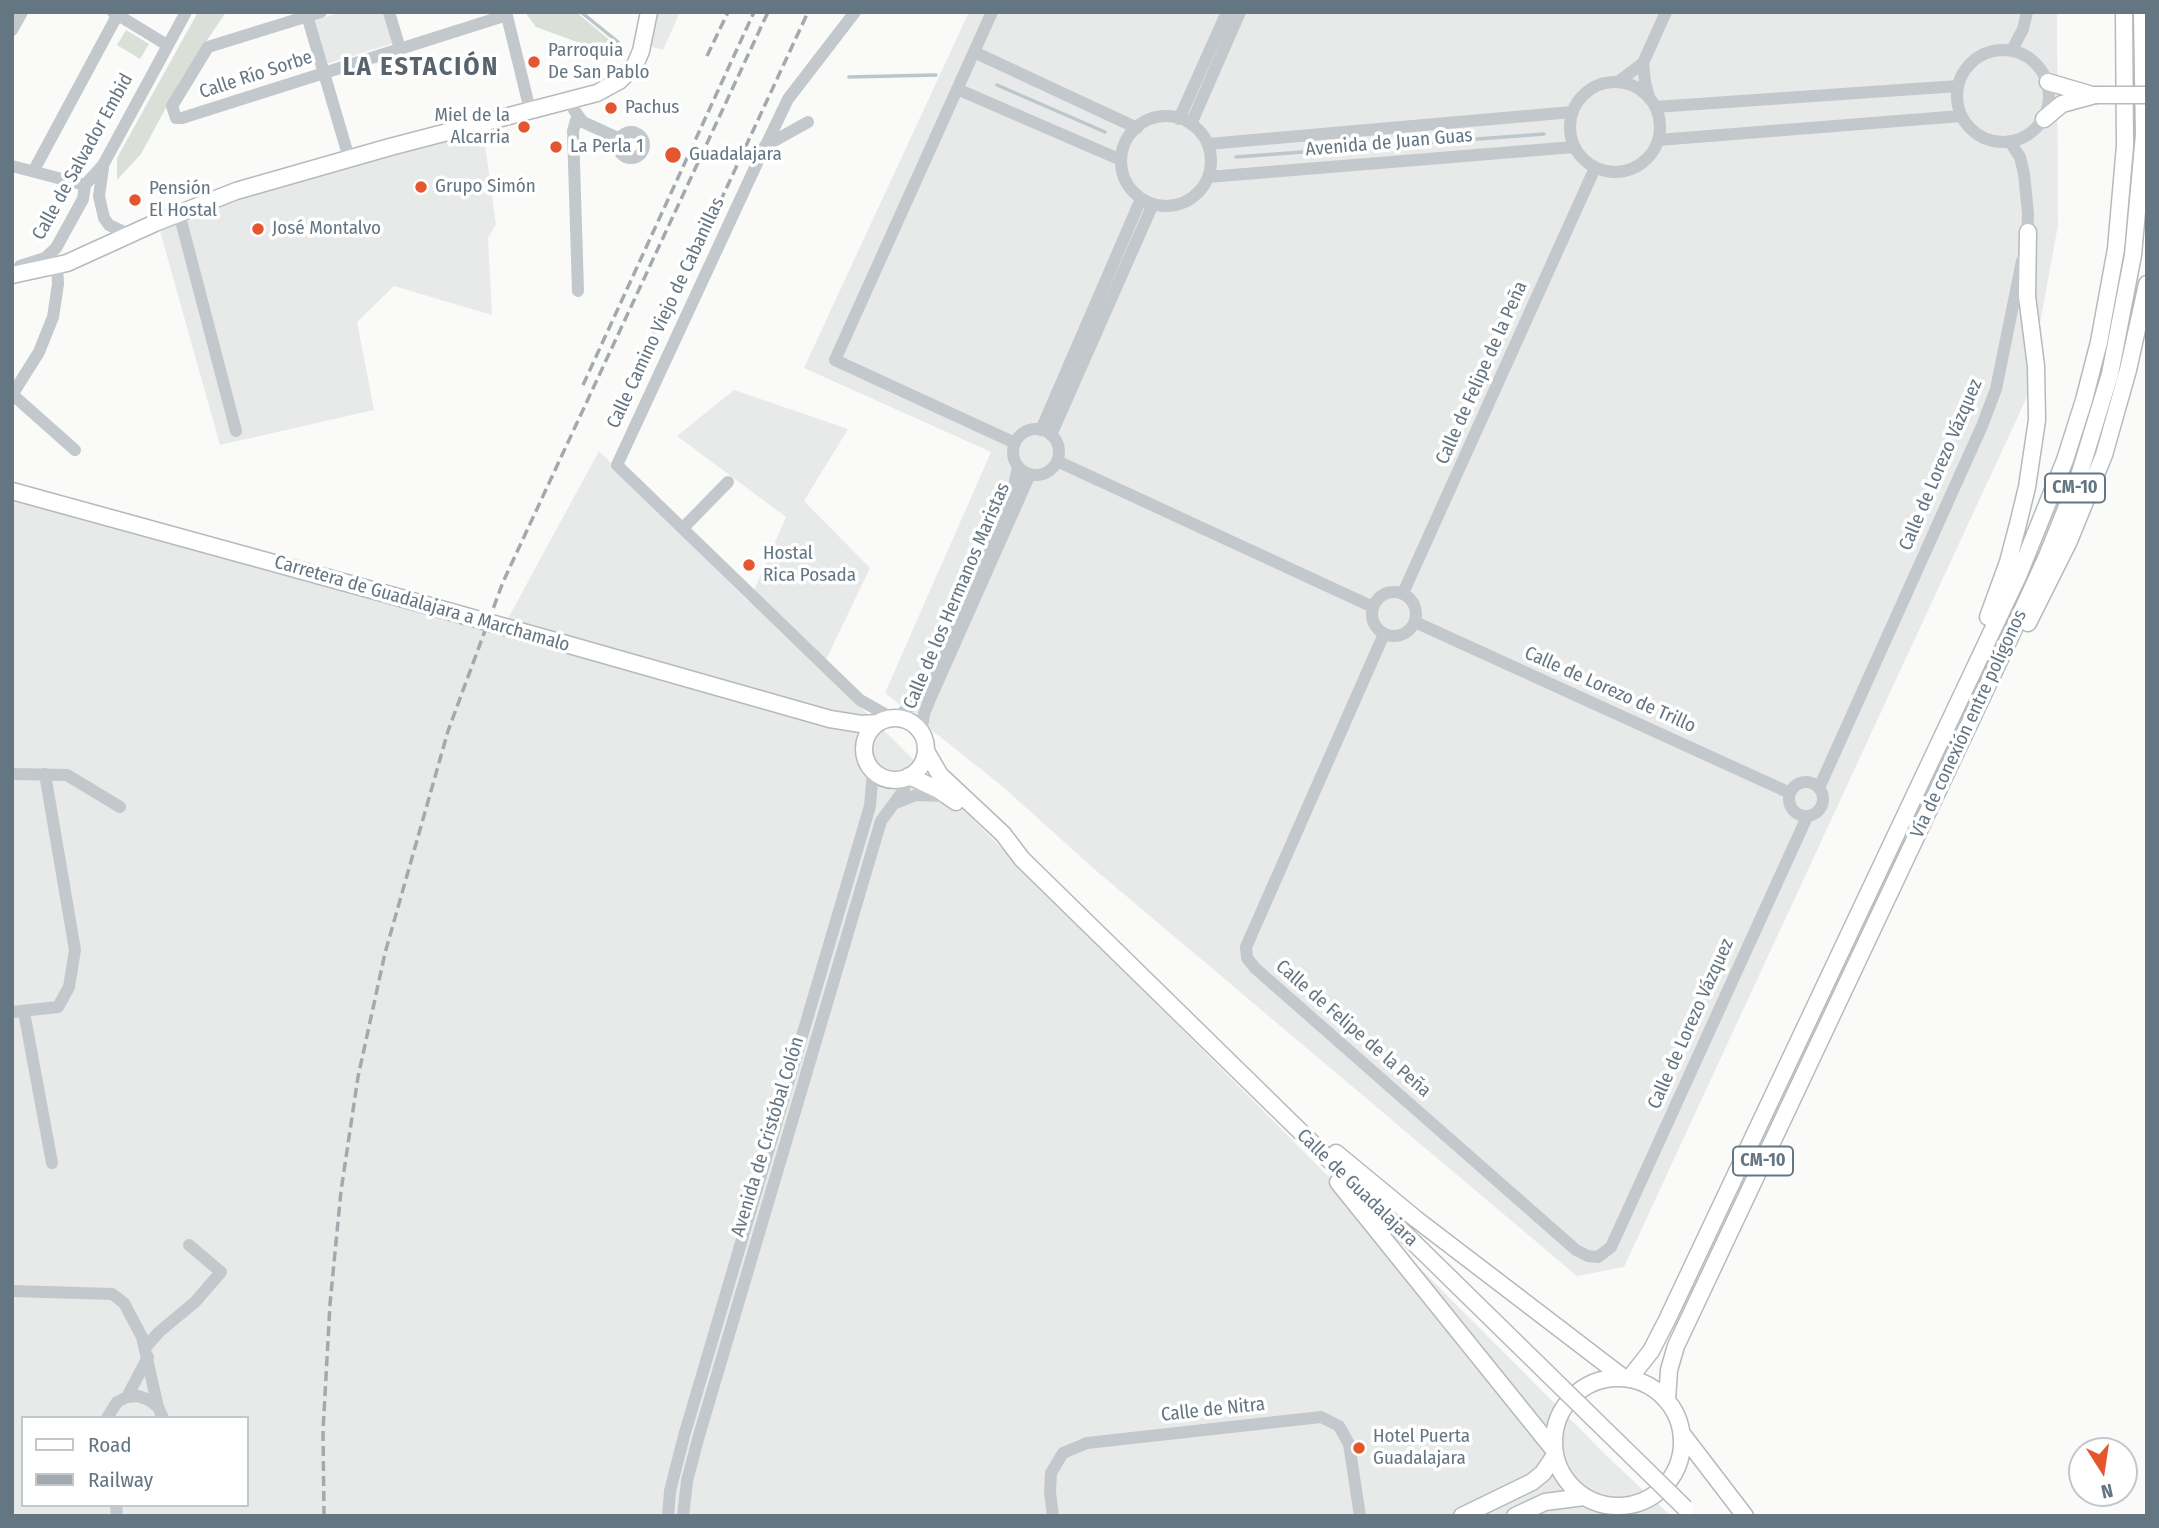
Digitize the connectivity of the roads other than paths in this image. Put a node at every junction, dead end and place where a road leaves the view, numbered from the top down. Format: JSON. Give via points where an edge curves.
{"nodes":[{"id":1,"x":22,"y":12,"type":"edge"},
{"id":2,"x":186,"y":12,"type":"edge"},
{"id":3,"x":321,"y":12,"type":"edge"},
{"id":4,"x":389,"y":12,"type":"edge"},
{"id":5,"x":649,"y":12,"type":"edge"},
{"id":6,"x":855,"y":12,"type":"edge"},
{"id":7,"x":992,"y":12,"type":"edge"},
{"id":8,"x":1227,"y":12,"type":"edge"},
{"id":9,"x":1240,"y":12,"type":"edge"},
{"id":10,"x":1666,"y":12,"type":"edge"},
{"id":11,"x":2027,"y":12,"type":"edge"},
{"id":12,"x":2124,"y":12,"type":"edge"},
{"id":13,"x":2142,"y":12,"type":"edge"},
{"id":14,"x":117,"y":13,"type":"edge"},
{"id":15,"x":306,"y":14,"type":"edge"},
{"id":16,"x":506,"y":14,"type":"edge"},
{"id":17,"x":12,"y":30,"type":"edge"},
{"id":18,"x":167,"y":45,"type":"junction"},
{"id":19,"x":400,"y":49,"type":"junction"},
{"id":20,"x":2012,"y":50,"type":"junction"},
{"id":21,"x":974,"y":52,"type":"junction"},
{"id":22,"x":1643,"y":63,"type":"junction"},
{"id":23,"x":325,"y":73,"type":"junction"},
{"id":24,"x":1618,"y":82,"type":"junction"},
{"id":25,"x":2048,"y":82,"type":"junction"},
{"id":26,"x":1958,"y":86,"type":"junction"},
{"id":27,"x":957,"y":89,"type":"junction"},
{"id":28,"x":2147,"y":95,"type":"edge"},
{"id":29,"x":2095,"y":96,"type":"junction"},
{"id":30,"x":570,"y":101,"type":"junction"},
{"id":31,"x":1652,"y":102,"type":"junction"},
{"id":32,"x":530,"y":110,"type":"junction"},
{"id":33,"x":1572,"y":111,"type":"junction"},
{"id":34,"x":1961,"y":116,"type":"junction"},
{"id":35,"x":577,"y":117,"type":"junction"},
{"id":36,"x":2044,"y":120,"type":"junction"},
{"id":37,"x":1185,"y":121,"type":"junction"},
{"id":38,"x":808,"y":122,"type":"dead end"},
{"id":39,"x":1137,"y":128,"type":"junction"},
{"id":40,"x":620,"y":139,"type":"dead end"},
{"id":41,"x":1658,"y":140,"type":"junction"},
{"id":42,"x":2010,"y":142,"type":"junction"},
{"id":43,"x":1208,"y":144,"type":"junction"},
{"id":44,"x":765,"y":146,"type":"junction"},
{"id":45,"x":1574,"y":147,"type":"junction"},
{"id":46,"x":349,"y":158,"type":"junction"},
{"id":47,"x":1121,"y":160,"type":"junction"},
{"id":48,"x":103,"y":165,"type":"junction"},
{"id":49,"x":12,"y":166,"type":"edge"},
{"id":50,"x":1595,"y":168,"type":"junction"},
{"id":51,"x":34,"y":170,"type":"junction"},
{"id":52,"x":1208,"y":177,"type":"junction"},
{"id":53,"x":85,"y":185,"type":"junction"},
{"id":54,"x":1147,"y":202,"type":"junction"},
{"id":55,"x":179,"y":213,"type":"junction"},
{"id":56,"x":155,"y":223,"type":"junction"},
{"id":57,"x":124,"y":232,"type":"junction"},
{"id":58,"x":2028,"y":232,"type":"junction"},
{"id":59,"x":57,"y":266,"type":"junction"},
{"id":60,"x":15,"y":270,"type":"edge"},
{"id":61,"x":2147,"y":284,"type":"edge"},
{"id":62,"x":578,"y":291,"type":"dead end"},
{"id":63,"x":14,"y":390,"type":"edge"},
{"id":64,"x":236,"y":432,"type":"dead end"},
{"id":65,"x":1046,"y":433,"type":"junction"},
{"id":66,"x":1015,"y":443,"type":"junction"},
{"id":67,"x":75,"y":450,"type":"dead end"},
{"id":68,"x":1058,"y":461,"type":"junction"},
{"id":69,"x":1018,"y":467,"type":"junction"},
{"id":70,"x":1030,"y":474,"type":"junction"},
{"id":71,"x":728,"y":482,"type":"dead end"},
{"id":72,"x":12,"y":491,"type":"edge"},
{"id":73,"x":683,"y":528,"type":"junction"},
{"id":74,"x":1403,"y":593,"type":"junction"},
{"id":75,"x":1373,"y":607,"type":"junction"},
{"id":76,"x":1415,"y":622,"type":"junction"},
{"id":77,"x":1384,"y":634,"type":"junction"},
{"id":78,"x":860,"y":700,"type":"junction"},
{"id":79,"x":830,"y":719,"type":"junction"},
{"id":80,"x":882,"y":722,"type":"junction"},
{"id":81,"x":921,"y":733,"type":"junction"},
{"id":82,"x":864,"y":743,"type":"junction"},
{"id":83,"x":926,"y":751,"type":"junction"},
{"id":84,"x":873,"y":772,"type":"junction"},
{"id":85,"x":12,"y":774,"type":"edge"},
{"id":86,"x":45,"y":774,"type":"junction"},
{"id":87,"x":909,"y":776,"type":"junction"},
{"id":88,"x":1819,"y":788,"type":"junction"},
{"id":89,"x":1790,"y":793,"type":"junction"},
{"id":90,"x":948,"y":796,"type":"junction"},
{"id":91,"x":892,"y":805,"type":"junction"},
{"id":92,"x":120,"y":807,"type":"dead end"},
{"id":93,"x":1807,"y":817,"type":"junction"},
{"id":94,"x":1023,"y":859,"type":"junction"},
{"id":95,"x":1858,"y":914,"type":"junction"},
{"id":96,"x":1873,"y":927,"type":"junction"},
{"id":97,"x":18,"y":1012,"type":"edge"},
{"id":98,"x":1178,"y":1013,"type":"junction"},
{"id":99,"x":1250,"y":1083,"type":"junction"},
{"id":100,"x":52,"y":1163,"type":"dead end"},
{"id":101,"x":189,"y":1245,"type":"dead end"},
{"id":102,"x":1611,"y":1247,"type":"joint"},
{"id":103,"x":12,"y":1291,"type":"edge"},
{"id":104,"x":1651,"y":1351,"type":"junction"},
{"id":105,"x":146,"y":1353,"type":"junction"},
{"id":106,"x":1600,"y":1359,"type":"junction"},
{"id":107,"x":1626,"y":1378,"type":"junction"},
{"id":108,"x":127,"y":1397,"type":"junction"},
{"id":109,"x":1667,"y":1400,"type":"junction"},
{"id":110,"x":160,"y":1412,"type":"edge"},
{"id":111,"x":108,"y":1416,"type":"edge"},
{"id":112,"x":1683,"y":1435,"type":"junction"},
{"id":113,"x":1555,"y":1452,"type":"junction"},
{"id":114,"x":1584,"y":1497,"type":"junction"},
{"id":115,"x":1600,"y":1504,"type":"junction"},
{"id":116,"x":1689,"y":1512,"type":"edge"},
{"id":117,"x":668,"y":1516,"type":"edge"},
{"id":118,"x":683,"y":1516,"type":"edge"},
{"id":119,"x":1053,"y":1516,"type":"edge"},
{"id":120,"x":1360,"y":1516,"type":"edge"},
{"id":121,"x":1462,"y":1516,"type":"edge"},
{"id":122,"x":1515,"y":1516,"type":"edge"},
{"id":123,"x":1616,"y":1516,"type":"edge"},
{"id":124,"x":1745,"y":1516,"type":"edge"}],
"edges":[{"from":1,"to":17,"type":"street"},
{"from":2,"to":18,"type":"street","name":"Calle de Salvador Embid"},
{"from":3,"to":15,"type":"street"},
{"from":4,"to":19,"type":"street"},
{"from":5,"to":30,"type":"main road","via":[[639,59],[631,71],[606,89]]},
{"from":6,"to":44,"type":"street","name":"Calle Camino Viejo de Cabanillas","via":[[788,99]]},
{"from":7,"to":21,"type":"street"},
{"from":8,"to":37,"type":"street"},
{"from":9,"to":37,"type":"street"},
{"from":10,"to":22,"type":"street"},
{"from":11,"to":20,"type":"street"},
{"from":12,"to":95,"type":"main road","name":"Vía de conexión entre polígonos","number":"CM-10","via":[[2126,114],[2118,228],[2084,400],[2019,574]]},
{"from":13,"to":96,"type":"main road","name":"Vía de conexión entre polígonos","number":"CM-10","via":[[2144,135],[2138,221],[2101,409],[2047,556]]},
{"from":14,"to":18,"type":"street"},
{"from":14,"to":51,"type":"street"},
{"from":15,"to":23,"type":"street"},
{"from":15,"to":23,"type":"street","name":"Calle Río Sorbe","via":[[208,47],[172,106],[176,118],[182,118]]},
{"from":16,"to":19,"type":"street","name":"Calle Río Sorbe"},
{"from":16,"to":32,"type":"street"},
{"from":18,"to":48,"type":"street","name":"Calle de Salvador Embid"},
{"from":19,"to":23,"type":"street","name":"Calle Río Sorbe"},
{"from":20,"to":25,"type":"street","via":[[2038,64]]},
{"from":20,"to":26,"type":"street","via":[[1981,56],[1970,64]]},
{"from":21,"to":27,"type":"street"},
{"from":21,"to":39,"type":"street"},
{"from":22,"to":24,"type":"street"},
{"from":22,"to":31,"type":"street"},
{"from":23,"to":46,"type":"street"},
{"from":24,"to":31,"type":"street","via":[[1638,88]]},
{"from":24,"to":33,"type":"street","via":[[1594,86]]},
{"from":25,"to":29,"type":"main road"},
{"from":25,"to":36,"type":"street"},
{"from":26,"to":31,"type":"street"},
{"from":26,"to":34,"type":"street"},
{"from":27,"to":47,"type":"street"},
{"from":27,"to":66,"type":"street","via":[[835,360]]},
{"from":28,"to":29,"type":"main road","bridge":true},
{"from":29,"to":36,"type":"main road","via":[[2062,104]]},
{"from":30,"to":32,"type":"main road"},
{"from":30,"to":35,"type":"street"},
{"from":31,"to":41,"type":"street","via":[[1660,125]]},
{"from":32,"to":46,"type":"main road"},
{"from":33,"to":43,"type":"street","name":"Avenida de Juan Guas"},
{"from":33,"to":45,"type":"street","via":[[1569,122]]},
{"from":34,"to":41,"type":"street"},
{"from":34,"to":42,"type":"street","via":[[1978,135]]},
{"from":35,"to":40,"type":"street"},
{"from":35,"to":62,"type":"street","via":[[573,131]]},
{"from":36,"to":42,"type":"street","via":[[2026,136]]},
{"from":37,"to":39,"type":"street","via":[[1156,117]]},
{"from":37,"to":43,"type":"street","via":[[1197,128]]},
{"from":38,"to":44,"type":"street"},
{"from":39,"to":47,"type":"street","via":[[1124,146]]},
{"from":41,"to":50,"type":"street","via":[[1652,154],[1627,171]]},
{"from":42,"to":58,"type":"street","name":"Calle de Lorezo Vázquez","via":[[2022,163]]},
{"from":43,"to":52,"type":"street"},
{"from":44,"to":73,"type":"street","name":"Calle Camino Viejo de Cabanillas","via":[[617,465]]},
{"from":45,"to":50,"type":"street"},
{"from":45,"to":52,"type":"street","name":"Avenida de Juan Guas"},
{"from":46,"to":55,"type":"main road"},
{"from":47,"to":54,"type":"street","via":[[1128,186]]},
{"from":48,"to":53,"type":"street","name":"Calle de Salvador Embid"},
{"from":48,"to":57,"type":"street","via":[[99,196],[104,218]]},
{"from":49,"to":51,"type":"street"},
{"from":50,"to":74,"type":"street","name":"Calle de Felipe de la Peña"},
{"from":51,"to":53,"type":"street"},
{"from":52,"to":54,"type":"street","via":[[1189,201],[1176,206]]},
{"from":53,"to":60,"type":"street","name":"Calle de Salvador Embid","via":[[83,199],[52,253]]},
{"from":54,"to":65,"type":"street"},
{"from":55,"to":56,"type":"main road"},
{"from":55,"to":64,"type":"street"},
{"from":56,"to":57,"type":"main road"},
{"from":56,"to":59,"type":"main road"},
{"from":57,"to":60,"type":"main road"},
{"from":58,"to":88,"type":"street","name":"Calle de Lorezo Vázquez","via":[[1990,406]]},
{"from":58,"to":95,"type":"main road","number":"CM-10","via":[[2027,296],[2037,419],[2018,524],[1989,615]]},
{"from":59,"to":60,"type":"main road"},
{"from":59,"to":63,"type":"street","via":[[53,317],[39,352]]},
{"from":61,"to":96,"type":"main road","number":"CM-10","via":[[2112,430],[2087,501],[1913,863]]},
{"from":63,"to":67,"type":"street"},
{"from":65,"to":66,"type":"street","via":[[1029,431]]},
{"from":65,"to":68,"type":"street","via":[[1059,447]]},
{"from":66,"to":69,"type":"street"},
{"from":68,"to":70,"type":"street","via":[[1049,471]]},
{"from":68,"to":75,"type":"street"},
{"from":69,"to":70,"type":"street"},
{"from":69,"to":80,"type":"street","via":[[1014,486],[919,695],[912,705]]},
{"from":70,"to":81,"type":"street","name":"Calle de los Hermanos Maristas","via":[[932,694]]},
{"from":71,"to":73,"type":"street"},
{"from":72,"to":79,"type":"main road","name":"Carretera de Guadalajara a Marchamalo","bridge":true},
{"from":73,"to":78,"type":"street"},
{"from":74,"to":75,"type":"street","via":[[1386,593]]},
{"from":74,"to":76,"type":"street","via":[[1416,608]]},
{"from":75,"to":77,"type":"street","via":[[1374,624]]},
{"from":76,"to":77,"type":"street","via":[[1398,636]]},
{"from":76,"to":89,"type":"street","name":"Calle de Lorezo de Trillo"},
{"from":77,"to":102,"type":"street","name":"Calle de Felipe de la Peña","via":[[1246,947],[1247,958],[1576,1250],[1598,1256]]},
{"from":78,"to":80,"type":"street"},
{"from":78,"to":80,"type":"street"},
{"from":79,"to":80,"type":"main road","name":"Carretera de Guadalajara a Marchamalo"},
{"from":79,"to":82,"type":"main road","name":"Carretera de Guadalajara a Marchamalo"},
{"from":80,"to":81,"type":"main road","via":[[912,723]]},
{"from":80,"to":82,"type":"main road"},
{"from":81,"to":83,"type":"main road"},
{"from":82,"to":84,"type":"main road","via":[[865,760]]},
{"from":83,"to":87,"type":"main road"},
{"from":83,"to":94,"type":"main road","name":"Calle de Guadalajara","via":[[940,775]]},
{"from":84,"to":87,"type":"main road","via":[[890,779]]},
{"from":84,"to":117,"type":"street","name":"Avenida de Cristóbal Colón","via":[[870,806],[688,1423],[670,1490]]},
{"from":85,"to":86,"type":"street"},
{"from":86,"to":92,"type":"street","via":[[67,775]]},
{"from":86,"to":97,"type":"street","via":[[75,950],[69,987],[58,1012]]},
{"from":87,"to":90,"type":"main road","name":"Calle de Guadalajara"},
{"from":87,"to":91,"type":"street","name":"Avenida de Cristóbal Colón"},
{"from":88,"to":89,"type":"street","via":[[1805,782]]},
{"from":88,"to":93,"type":"street","via":[[1822,806]]},
{"from":89,"to":93,"type":"street","via":[[1791,807]]},
{"from":90,"to":91,"type":"street","via":[[916,795]]},
{"from":90,"to":94,"type":"main road","name":"Calle de Guadalajara"},
{"from":91,"to":118,"type":"street","name":"Avenida de Cristóbal Colón","via":[[881,821],[698,1439]]},
{"from":93,"to":102,"type":"street","name":"Calle de Lorezo Vázquez"},
{"from":94,"to":98,"type":"main road","name":"Calle de Guadalajara"},
{"from":95,"to":104,"type":"main road","name":"Vía de conexión entre polígonos","number":"CM-10"},
{"from":96,"to":109,"type":"main road","name":"Vía de conexión entre polígonos","number":"CM-10","via":[[1676,1346]]},
{"from":97,"to":100,"type":"street"},
{"from":98,"to":99,"type":"main road","name":"Calle de Guadalajara"},
{"from":98,"to":113,"type":"main road","via":[[1204,1048],[1344,1189]]},
{"from":99,"to":106,"type":"main road"},
{"from":99,"to":116,"type":"main road","name":"Calle de Guadalajara","bridge":true},
{"from":101,"to":105,"type":"street","via":[[221,1272],[159,1332]]},
{"from":103,"to":105,"type":"street","via":[[112,1294],[124,1303]]},
{"from":104,"to":106,"type":"main road","via":[[1619,1363]]},
{"from":104,"to":107,"type":"main road","name":"Vía de conexión entre polígonos","number":"CM-10"},
{"from":105,"to":108,"type":"street"},
{"from":105,"to":110,"type":"street"},
{"from":106,"to":107,"type":"main road"},
{"from":107,"to":109,"type":"main road","via":[[1650,1386]]},
{"from":107,"to":113,"type":"main road","via":[[1595,1383],[1572,1398],[1555,1431]]},
{"from":108,"to":110,"type":"street","via":[[149,1400]]},
{"from":108,"to":111,"type":"street"},
{"from":109,"to":112,"type":"main road"},
{"from":112,"to":115,"type":"main road","via":[[1681,1459],[1658,1492],[1620,1507]]},
{"from":112,"to":124,"type":"main road"},
{"from":113,"to":114,"type":"main road","via":[[1563,1475]]},
{"from":113,"to":121,"type":"main road","via":[[1532,1482]]},
{"from":114,"to":115,"type":"main road"},
{"from":114,"to":122,"type":"main road","via":[[1545,1502]]},
{"from":115,"to":123,"type":"main road"},
{"from":119,"to":120,"type":"street","name":"Calle de Nitra","via":[[1051,1473],[1063,1453],[1087,1443],[1321,1418],[1339,1426],[1349,1444]]}]}
